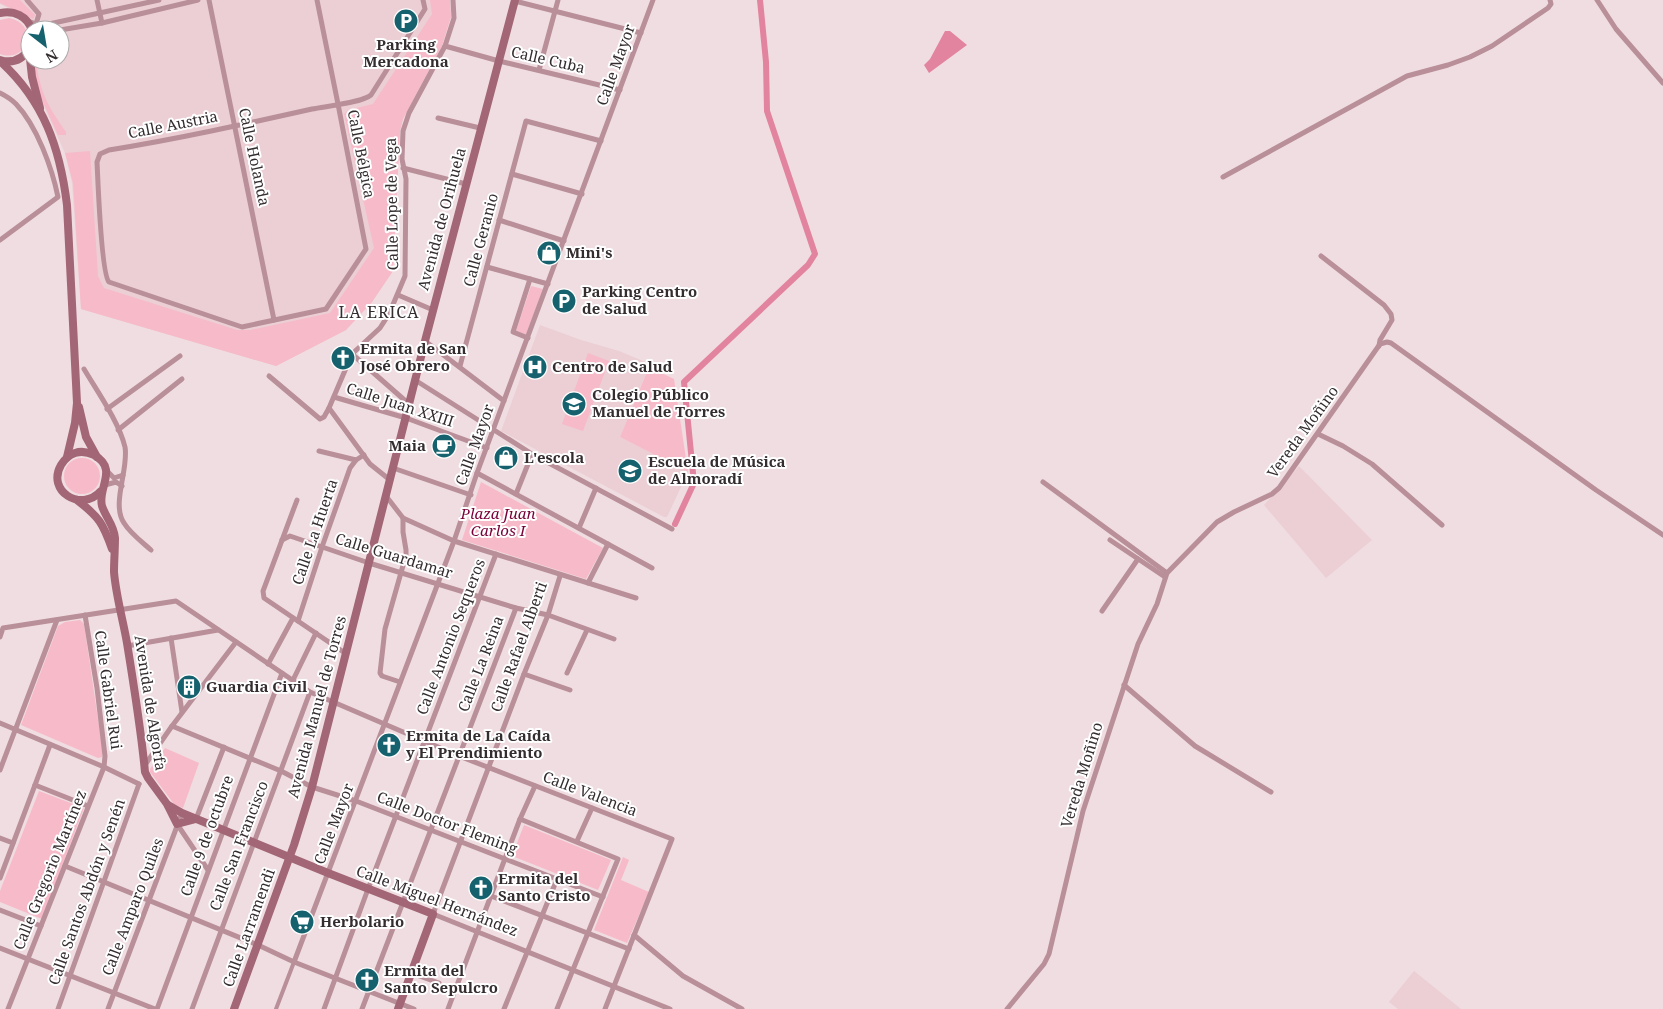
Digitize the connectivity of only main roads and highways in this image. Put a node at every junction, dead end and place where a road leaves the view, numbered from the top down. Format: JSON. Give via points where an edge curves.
{"nodes":[{"id":1,"x":515,"y":0,"type":"edge"},
{"id":2,"x":2,"y":11,"type":"edge"},
{"id":3,"x":27,"y":20,"type":"edge"},
{"id":4,"x":20,"y":58,"type":"edge"},
{"id":5,"x":0,"y":61,"type":"edge"},
{"id":6,"x":32,"y":70,"type":"edge"},
{"id":7,"x":44,"y":119,"type":"junction"},
{"id":8,"x":77,"y":403,"type":"junction"},
{"id":9,"x":67,"y":457,"type":"junction"},
{"id":10,"x":98,"y":458,"type":"junction"},
{"id":11,"x":103,"y":488,"type":"junction"},
{"id":12,"x":77,"y":500,"type":"junction"},
{"id":13,"x":114,"y":553,"type":"junction"},
{"id":14,"x":369,"y":563,"type":"joint"},
{"id":15,"x":167,"y":804,"type":"junction"},
{"id":16,"x":196,"y":819,"type":"junction"},
{"id":17,"x":289,"y":857,"type":"junction"},
{"id":18,"x":433,"y":914,"type":"joint"},
{"id":19,"x":399,"y":1006,"type":"edge"},
{"id":20,"x":234,"y":1009,"type":"edge"}],
"edges":[{"from":1,"to":14,"type":"main road","name":"Avenida de Orihuela"},
{"from":2,"to":3,"type":"main road","via":[[18,14]]},
{"from":4,"to":5,"type":"main road"},
{"from":5,"to":7,"type":"main road"},
{"from":6,"to":7,"type":"main road"},
{"from":7,"to":8,"type":"main road","via":[[60,159],[64,186]]},
{"from":8,"to":9,"type":"main road"},
{"from":8,"to":10,"type":"main road","via":[[86,437]]},
{"from":9,"to":10,"type":"main road","via":[[83,452]]},
{"from":9,"to":12,"type":"main road","via":[[58,471],[58,482],[65,494]]},
{"from":10,"to":11,"type":"main road","via":[[106,470]]},
{"from":11,"to":12,"type":"main road","via":[[93,498]]},
{"from":11,"to":13,"type":"main road","name":"Avenida de Algorfa","via":[[102,508],[114,534]]},
{"from":12,"to":13,"type":"main road","name":"Avenida de Algorfa","via":[[102,523]]},
{"from":13,"to":15,"type":"main road","name":"Avenida de Algorfa","via":[[114,574],[145,766],[148,778]]},
{"from":14,"to":17,"type":"main road","name":"Avenida Manuel de Torres","via":[[312,786]]},
{"from":15,"to":16,"type":"main road","name":"Calle Miguel Hernández"},
{"from":15,"to":16,"type":"main road","name":"Avenida de Algorfa","via":[[177,824]]},
{"from":16,"to":17,"type":"main road","name":"Calle Miguel Hernández"},
{"from":17,"to":18,"type":"main road","name":"Calle Miguel Hernández"},
{"from":17,"to":20,"type":"main road","name":"Calle Larramendi"},
{"from":18,"to":19,"type":"main road","name":"Calle Rafael Alberti"}]}
